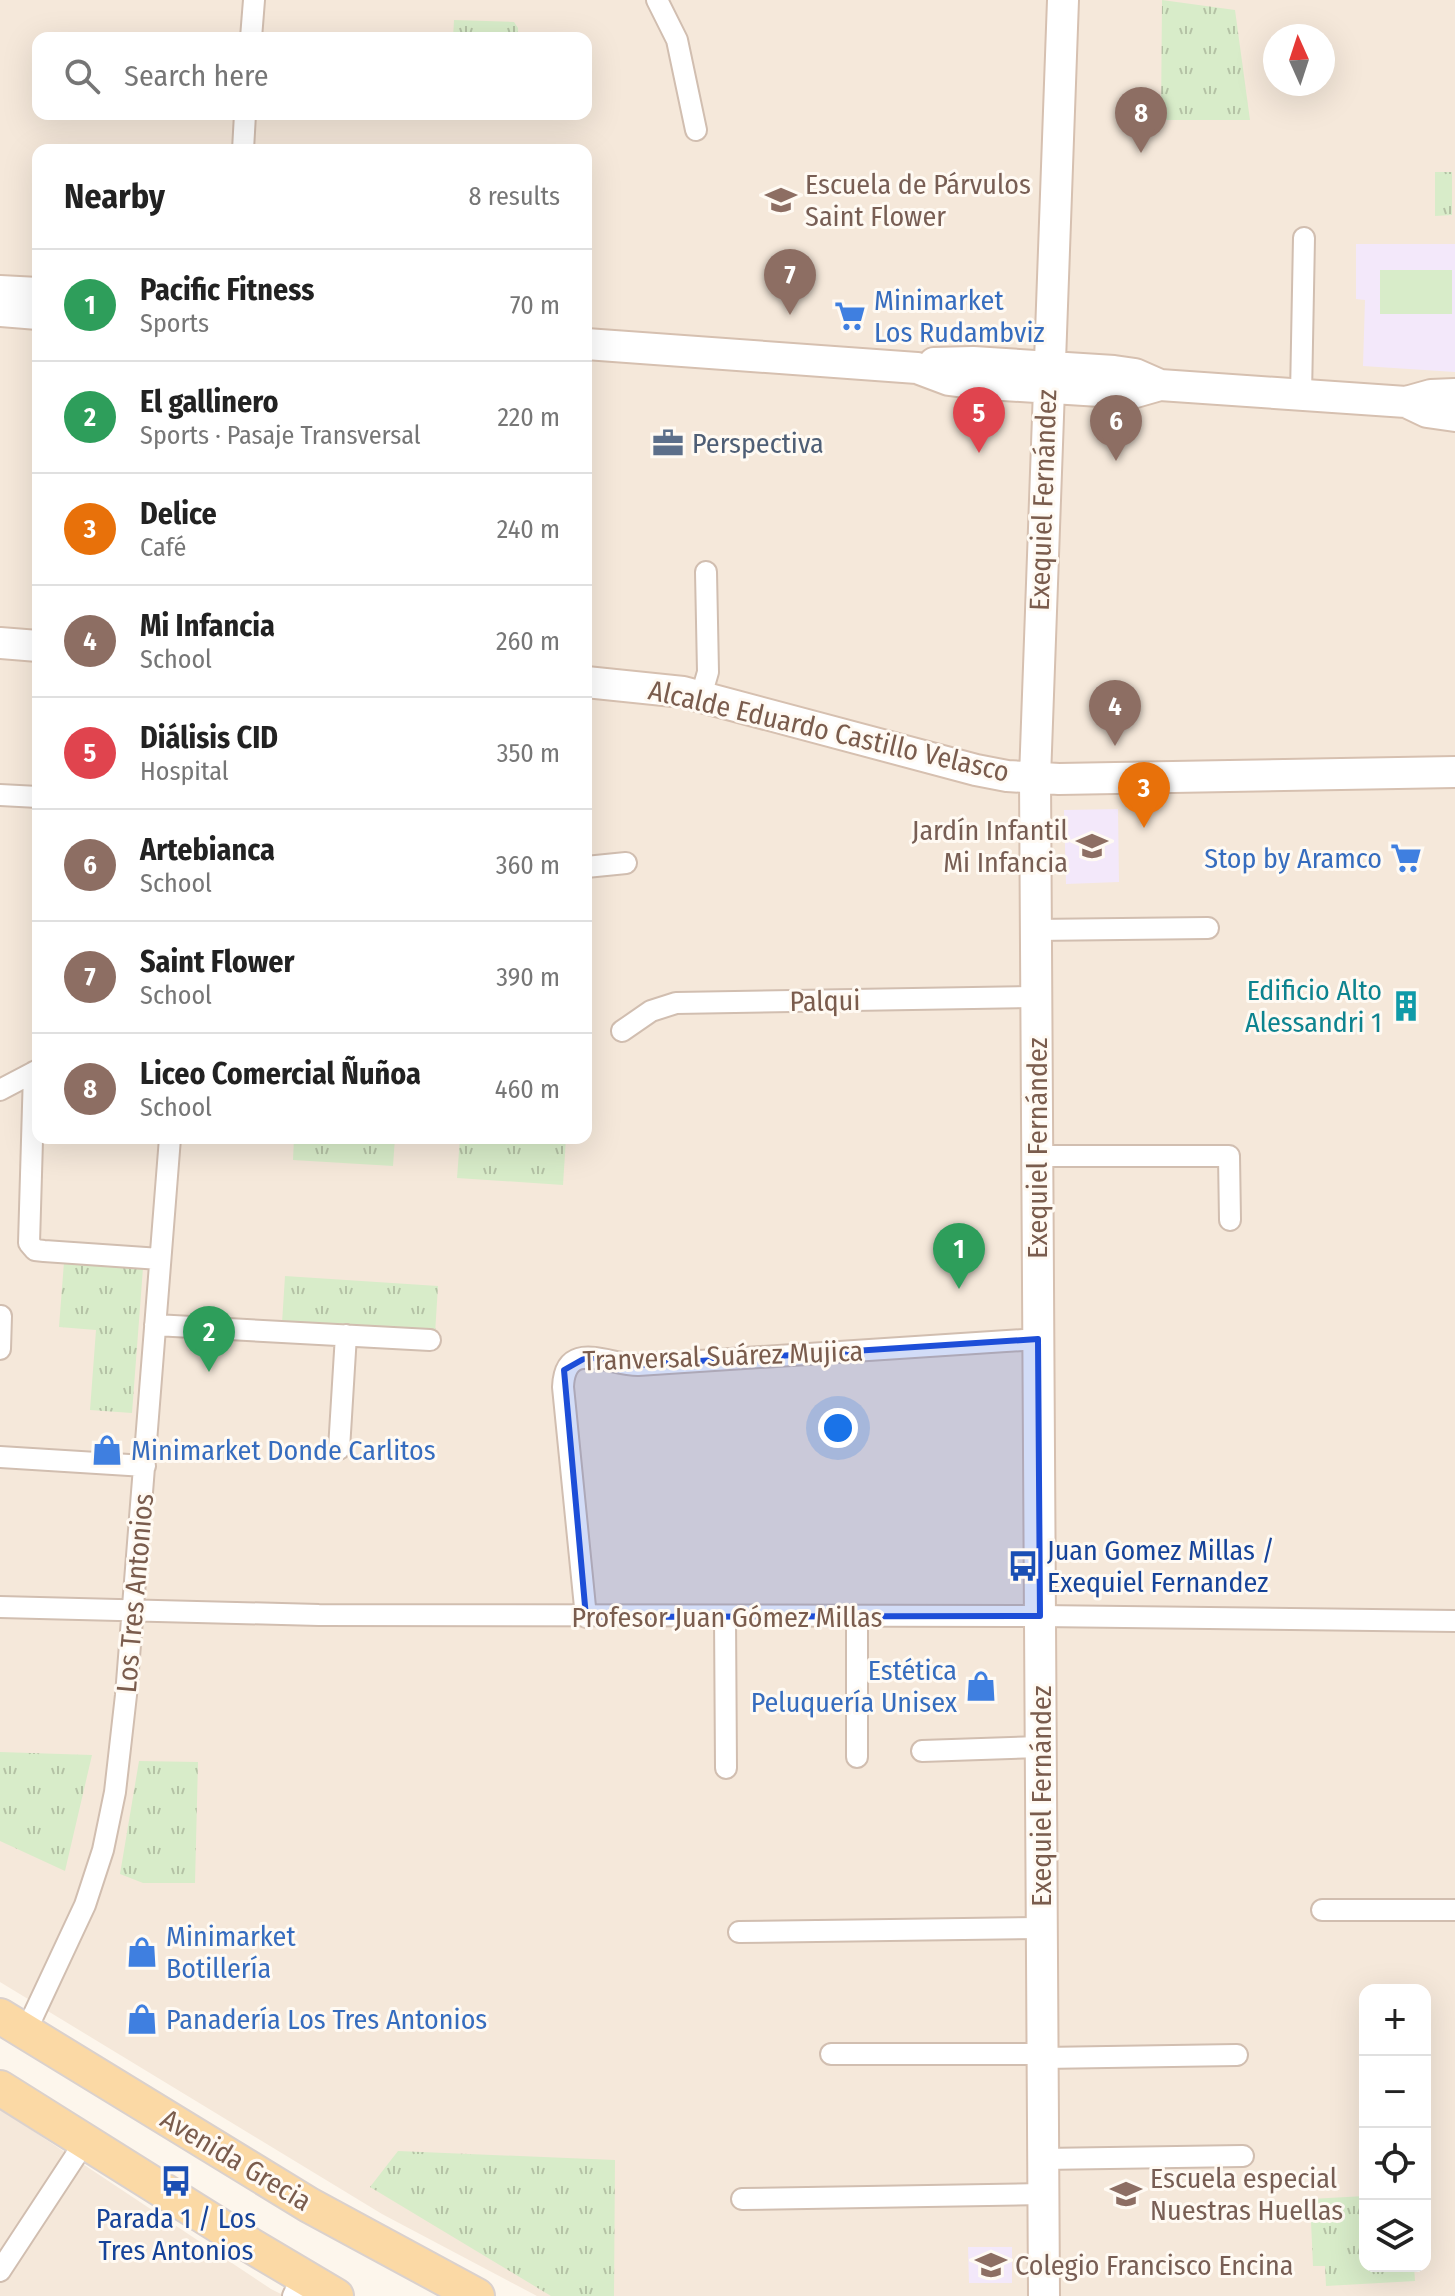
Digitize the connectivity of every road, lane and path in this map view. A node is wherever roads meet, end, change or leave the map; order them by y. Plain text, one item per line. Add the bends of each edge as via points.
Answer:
1 (254, 0) edge
2 (657, 0) edge
3 (1063, 0) edge
4 (251, 32) edge
5 (245, 120) edge
6 (696, 130) dead end
7 (243, 144) edge
8 (1304, 238) dead end
9 (0, 291) edge
10 (32, 293) edge
11 (0, 311) edge
12 (32, 314) edge
13 (592, 344) edge
14 (1047, 377) junction
15 (1455, 394) edge
16 (1301, 395) junction
17 (1406, 402) junction
18 (1455, 416) edge
19 (706, 572) dead end
20 (0, 643) edge
21 (32, 646) edge
22 (592, 682) edge
23 (701, 696) junction
24 (1455, 772) edge
25 (1035, 778) junction
26 (0, 795) edge
27 (32, 797) edge
28 (626, 863) dead end
29 (592, 866) edge
30 (1208, 928) dead end
31 (1035, 930) junction
32 (1036, 997) junction
33 (622, 1031) dead end
34 (32, 1073) edge
35 (0, 1090) edge
36 (33, 1144) edge
37 (170, 1144) edge
38 (1037, 1156) junction
39 (1230, 1220) dead end
40 (160, 1259) junction
41 (1, 1316) edge
42 (155, 1325) junction
43 (346, 1335) junction
44 (1038, 1339) junction
45 (430, 1340) dead end
46 (0, 1349) edge
47 (339, 1449) dead end
48 (0, 1457) edge
49 (145, 1466) junction
50 (0, 1607) edge
51 (133, 1611) junction
52 (1040, 1616) junction
53 (586, 1617) junction
54 (725, 1617) junction
55 (857, 1617) junction
56 (1455, 1621) edge
57 (1041, 1747) junction
58 (922, 1751) dead end
59 (857, 1757) dead end
60 (726, 1768) dead end
61 (1322, 1910) dead end
62 (1455, 1910) edge
63 (1042, 1928) junction
64 (739, 1932) dead end
65 (13, 2024) edge
66 (831, 2054) dead end
67 (1237, 2055) dead end
68 (1043, 2056) junction
69 (0, 2088) edge
70 (86, 2140) junction
71 (1243, 2156) dead end
72 (1043, 2159) junction
73 (1043, 2194) junction
74 (742, 2199) dead end
75 (0, 2271) edge
76 (298, 2287) edge
77 (336, 2296) edge
78 (477, 2296) edge
79 (1044, 2296) edge

1 - 4 street
2 - 6 street via 677,40
3 - 14 street, Exequiel Fernández
5 - 7 street
8 - 16 street
9 - 10 street
11 - 12 street
13 - 14 street via 917,368 949,361
14 - 16 street via 1114,371 1160,385
14 - 25 street, Exequiel Fernández
15 - 17 street
16 - 17 street
17 - 18 street
19 - 23 street via 708,672
20 - 21 street
22 - 23 street, Alcalde Eduardo Castillo Velasco
23 - 25 street, Alcalde Eduardo Castillo Velasco via 976,770
24 - 25 street, Alcalde Eduardo Castillo Velasco
25 - 31 street, Exequiel Fernández
26 - 27 street
28 - 29 street
30 - 31 street
31 - 32 street, Exequiel Fernández
32 - 33 street, Palqui via 676,1003 651,1011
32 - 38 street, Exequiel Fernández
34 - 35 street
36 - 40 street via 29,1243 35,1250
37 - 40 street, Los Tres Antonios
38 - 39 street via 1229,1156
38 - 44 street, Exequiel Fernández
40 - 42 street, Los Tres Antonios
41 - 46 street
42 - 43 street
42 - 49 street, Los Tres Antonios
43 - 45 street
43 - 47 street
44 - 52 street, Exequiel Fernández
44 - 53 street, Tranversal Suárez Mujica via 638,1365 587,1357 569,1363 563,1387
48 - 49 street
49 - 51 street, Los Tres Antonios
50 - 51 street, Profesor Juan Gómez Millas
51 - 53 street, Profesor Juan Gómez Millas
51 - 65 street, Los Tres Antonios via 120,1762 103,1850 85,1905
52 - 55 street, Profesor Juan Gómez Millas
52 - 56 street, Profesor Juan Gómez Millas
52 - 57 street, Exequiel Fernández
53 - 54 street, Profesor Juan Gómez Millas
54 - 55 street, Profesor Juan Gómez Millas
54 - 60 street
55 - 59 street
57 - 58 street
57 - 63 street, Exequiel Fernández
61 - 62 street
63 - 64 street
63 - 68 street, Exequiel Fernández
65 - 78 main road, Avenida Grecia via 309,2205
66 - 68 street
67 - 68 street
68 - 72 street, Exequiel Fernández
69 - 70 main road
70 - 75 street
70 - 76 main road
71 - 72 street
72 - 73 street, Exequiel Fernández
73 - 74 street
73 - 79 street, Exequiel Fernández
76 - 77 main road

